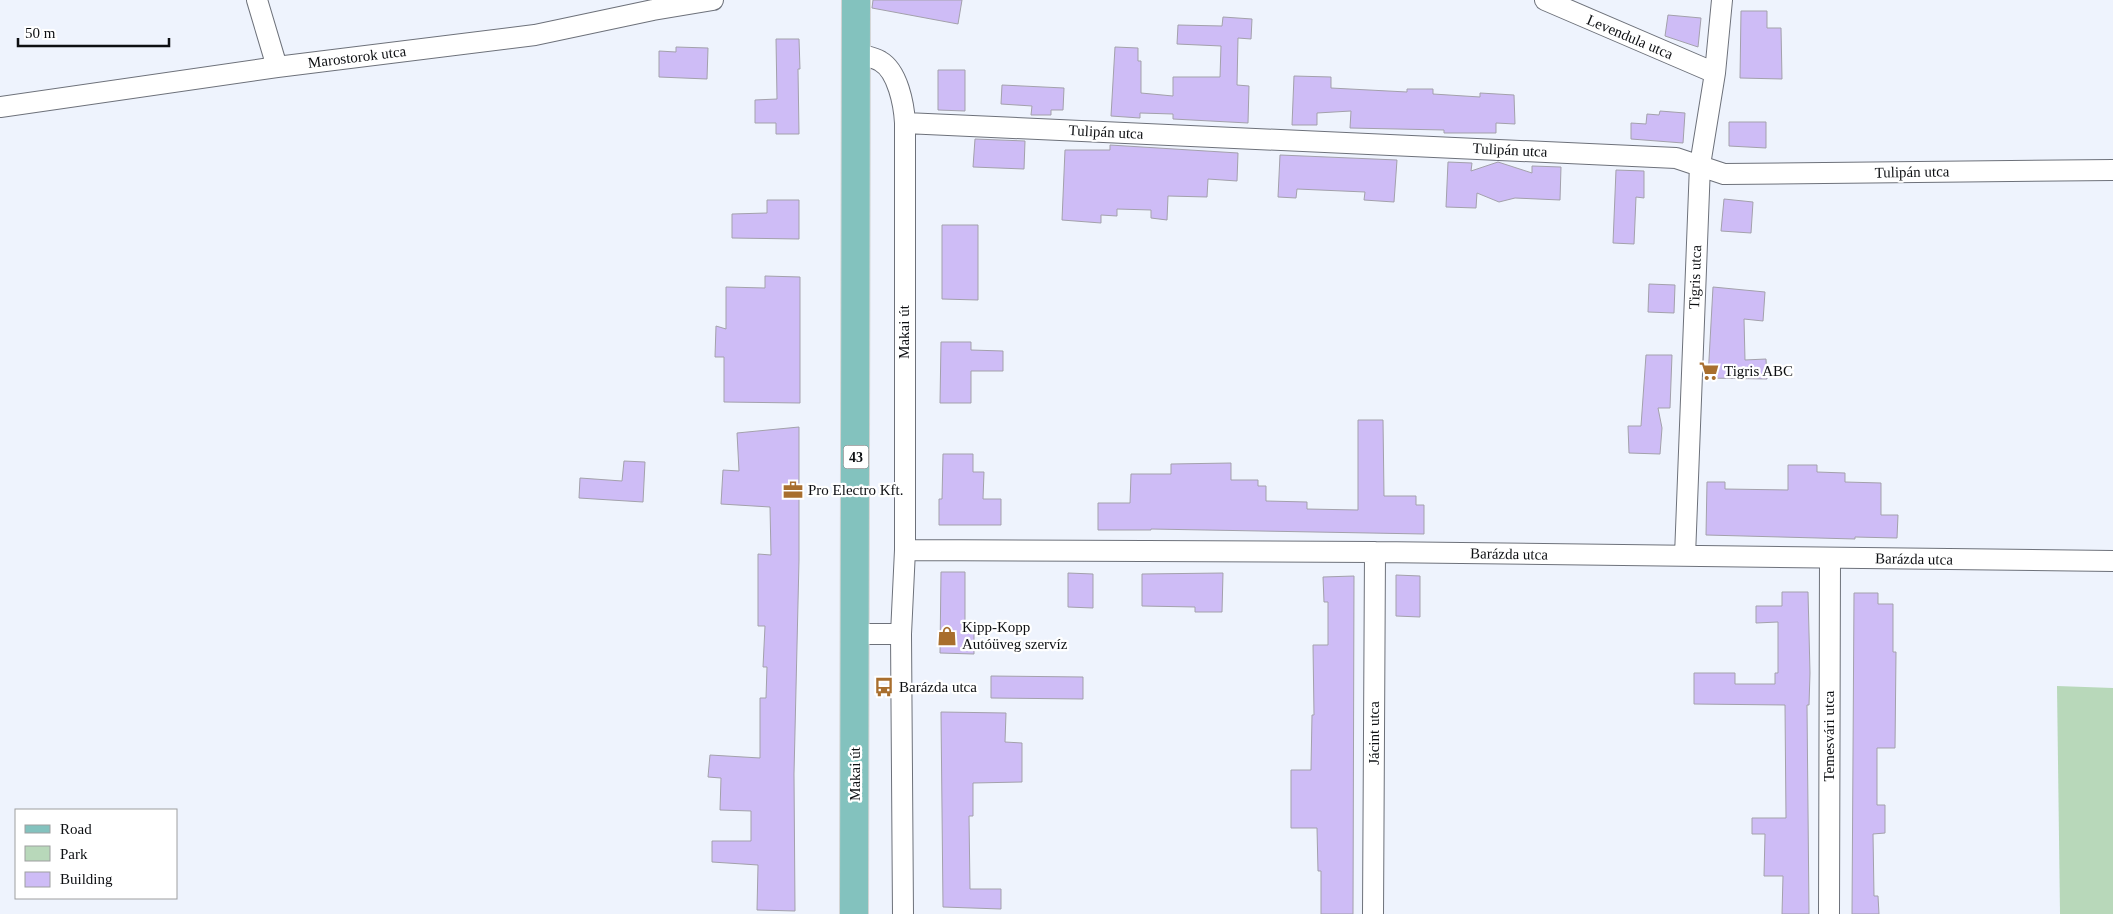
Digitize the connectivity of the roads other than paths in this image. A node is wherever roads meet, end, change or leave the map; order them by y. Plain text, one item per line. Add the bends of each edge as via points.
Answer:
1 (256, 0) edge
2 (713, 0) edge
3 (856, 0) edge
4 (1545, 0) edge
5 (1722, 0) edge
6 (857, 54) junction
7 (278, 67) junction
8 (1715, 73) junction
9 (0, 107) edge
10 (905, 123) junction
11 (1700, 165) junction
12 (2113, 170) edge
13 (905, 550) junction
14 (1375, 552) junction
15 (1685, 556) junction
16 (1830, 558) junction
17 (2113, 562) edge
18 (856, 634) junction
19 (901, 634) junction
20 (854, 914) edge
21 (903, 914) edge
22 (1373, 914) edge
23 (1829, 914) edge

1 - 7 street
2 - 7 street, Marostorok utca via 535,35
3 - 6 main road, Makai út / 43
4 - 8 street, Levendula utca
5 - 8 street, Tigris utca
6 - 10 street, Makai út via 881,61 890,71 904,105
6 - 18 main road, Makai út / 43
7 - 9 street, Marostorok utca
8 - 11 street, Tigris utca
10 - 11 street, Tulipán utca via 1676,158
10 - 13 street, Makai út
11 - 12 street, Tulipán utca via 1724,174
11 - 15 street, Tigris utca
13 - 14 street, Barázda utca
13 - 19 street, Makai út
14 - 15 street, Barázda utca
14 - 22 street, Jácint utca
15 - 16 street, Barázda utca
16 - 17 street, Barázda utca
16 - 23 street, Temesvári utca
18 - 19 street
18 - 20 main road, Makai út / 43
19 - 21 street, Makai út

